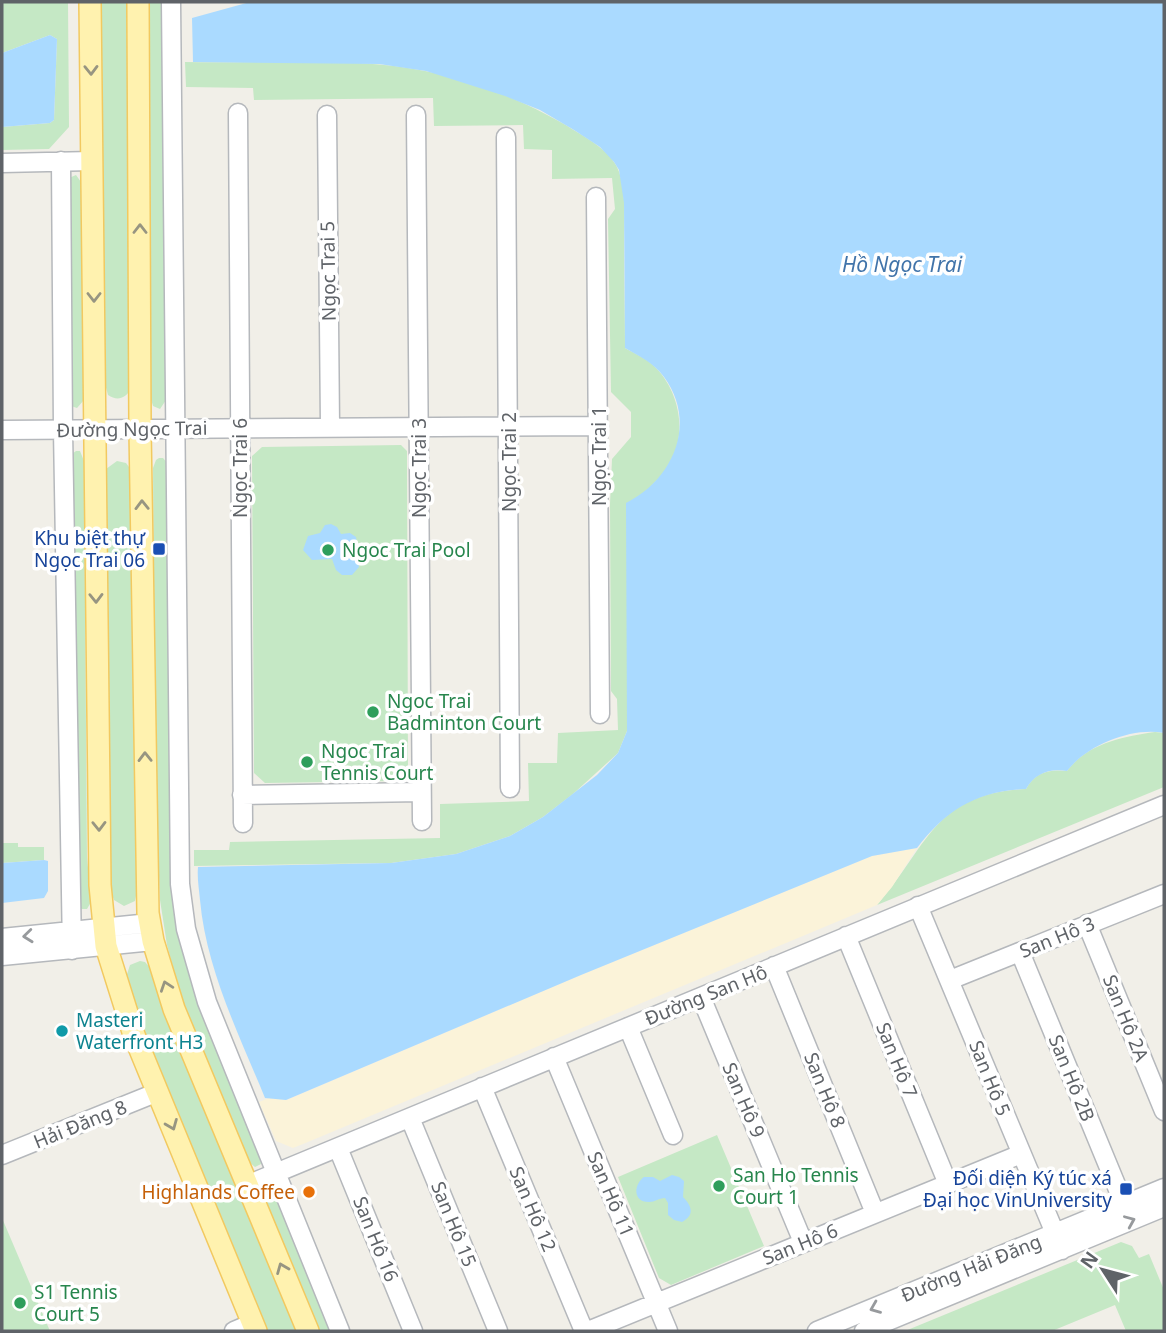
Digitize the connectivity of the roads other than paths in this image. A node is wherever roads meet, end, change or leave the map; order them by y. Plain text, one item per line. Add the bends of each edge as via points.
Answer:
1 (90, 2) edge
2 (138, 2) edge
3 (171, 2) edge
4 (238, 113) dead end
5 (327, 115) dead end
6 (416, 115) dead end
7 (506, 137) dead end
8 (92, 160) junction
9 (61, 161) junction
10 (2, 163) edge
11 (596, 197) dead end
12 (419, 425) junction
13 (330, 426) junction
14 (509, 426) junction
15 (599, 426) junction
16 (240, 428) junction
17 (93, 429) junction
18 (140, 429) junction
19 (175, 429) junction
20 (2, 430) edge
21 (63, 430) junction
22 (600, 714) dead end
23 (510, 788) dead end
24 (421, 793) junction
25 (242, 795) junction
26 (1164, 805) edge
27 (422, 821) dead end
28 (243, 823) dead end
29 (1162, 900) edge
30 (918, 906) junction
31 (1087, 924) junction
32 (151, 932) junction
33 (846, 936) junction
34 (104, 937) junction
35 (2, 938) edge
36 (71, 941) junction
37 (1020, 952) junction
38 (2, 956) edge
39 (775, 966) junction
40 (950, 980) junction
41 (701, 997) junction
42 (628, 1027) junction
43 (554, 1057) junction
44 (482, 1087) junction
45 (158, 1092) junction
46 (1164, 1111) edge
47 (410, 1118) junction
48 (673, 1135) dead end
49 (338, 1147) junction
50 (1021, 1154) junction
51 (2, 1155) edge
52 (276, 1173) junction
53 (948, 1184) junction
54 (247, 1185) junction
55 (1164, 1188) edge
56 (1124, 1204) junction
57 (1164, 1207) edge
58 (875, 1213) junction
59 (803, 1242) junction
60 (1058, 1242) junction
61 (657, 1304) junction
62 (248, 1329) edge
63 (308, 1331) edge
64 (340, 1331) edge
65 (413, 1331) edge
66 (498, 1331) edge
67 (586, 1331) edge
68 (668, 1331) edge
69 (817, 1331) edge
70 (864, 1331) edge

1 -> 8 main road
18 -> 2 main road
3 - 19 street
4 - 16 street, Ngọc Trai 6
5 - 13 street, Ngọc Trai 5
6 - 12 street, Ngọc Trai 3
7 - 14 street, Ngọc Trai 2
8 - 9 street
8 -> 17 main road
9 - 10 street
9 - 21 street
11 - 15 street, Ngọc Trai 1
12 - 13 street, Đường Ngọc Trai
12 - 14 street, Đường Ngọc Trai
12 - 24 street, Ngọc Trai 3
13 - 16 street, Đường Ngọc Trai
14 - 15 street, Đường Ngọc Trai
14 - 23 street, Ngọc Trai 2
15 - 22 street, Ngọc Trai 1
16 - 19 street, Đường Ngọc Trai
16 - 25 street, Ngọc Trai 6
17 - 18 street, Đường Ngọc Trai
17 - 21 street, Đường Ngọc Trai
17 -> 34 main road
18 - 19 street, Đường Ngọc Trai
32 -> 18 main road via 146,881
19 - 52 street via 180,884 186,929 207,1002
20 - 21 street, Đường Ngọc Trai
21 - 36 street
24 - 25 street
24 - 27 street, Ngọc Trai 3
25 - 28 street, Ngọc Trai 6
26 - 30 street, Đường San Hô
29 - 31 street, San Hô 3
30 - 33 street, Đường San Hô
30 - 40 street, San Hô 5
31 - 37 street, San Hô 3
31 - 46 street, San Hô 2A
32 - 34 street
54 -> 32 main road via 174,1009
33 - 39 street, Đường San Hô
33 - 53 street, San Hô 7
34 - 36 street
34 - 45 main road via 134,1035
36 -> 35 street
36 - 38 street
37 - 40 street, San Hô 3
37 - 56 street, San Hô 2B
39 - 41 street, Đường San Hô
39 - 58 street, San Hô 8
40 - 50 street, San Hô 5
41 - 42 street, Đường San Hô
41 - 59 street, San Hô 9
42 - 43 street, Đường San Hô
42 - 48 street
43 - 44 street, Đường San Hô
43 - 61 street, San Hô 11
44 - 47 street, Đường San Hô
44 - 67 street, San Hô 12
45 - 51 street, Hải Đăng 8
45 -> 62 main road
47 - 49 street, Đường San Hô
47 - 66 street, San Hô 15
49 - 52 street, Đường San Hô
49 - 65 street, San Hô 16
50 - 53 street, San Hô 6
50 - 60 street, San Hô 5
52 - 54 street, Đường San Hô
52 - 64 street
53 - 58 street, San Hô 6
63 -> 54 main road
55 - 56 street, Đường Hải Đăng
56 - 60 street, Đường Hải Đăng
60 -> 57 street, Đường Hải Đăng
58 - 59 street, San Hô 6
59 - 61 street, San Hô 6
60 -> 69 street, Đường Hải Đăng
60 - 70 street, Đường Hải Đăng
61 - 67 street, San Hô 6
61 - 68 street, San Hô 11

